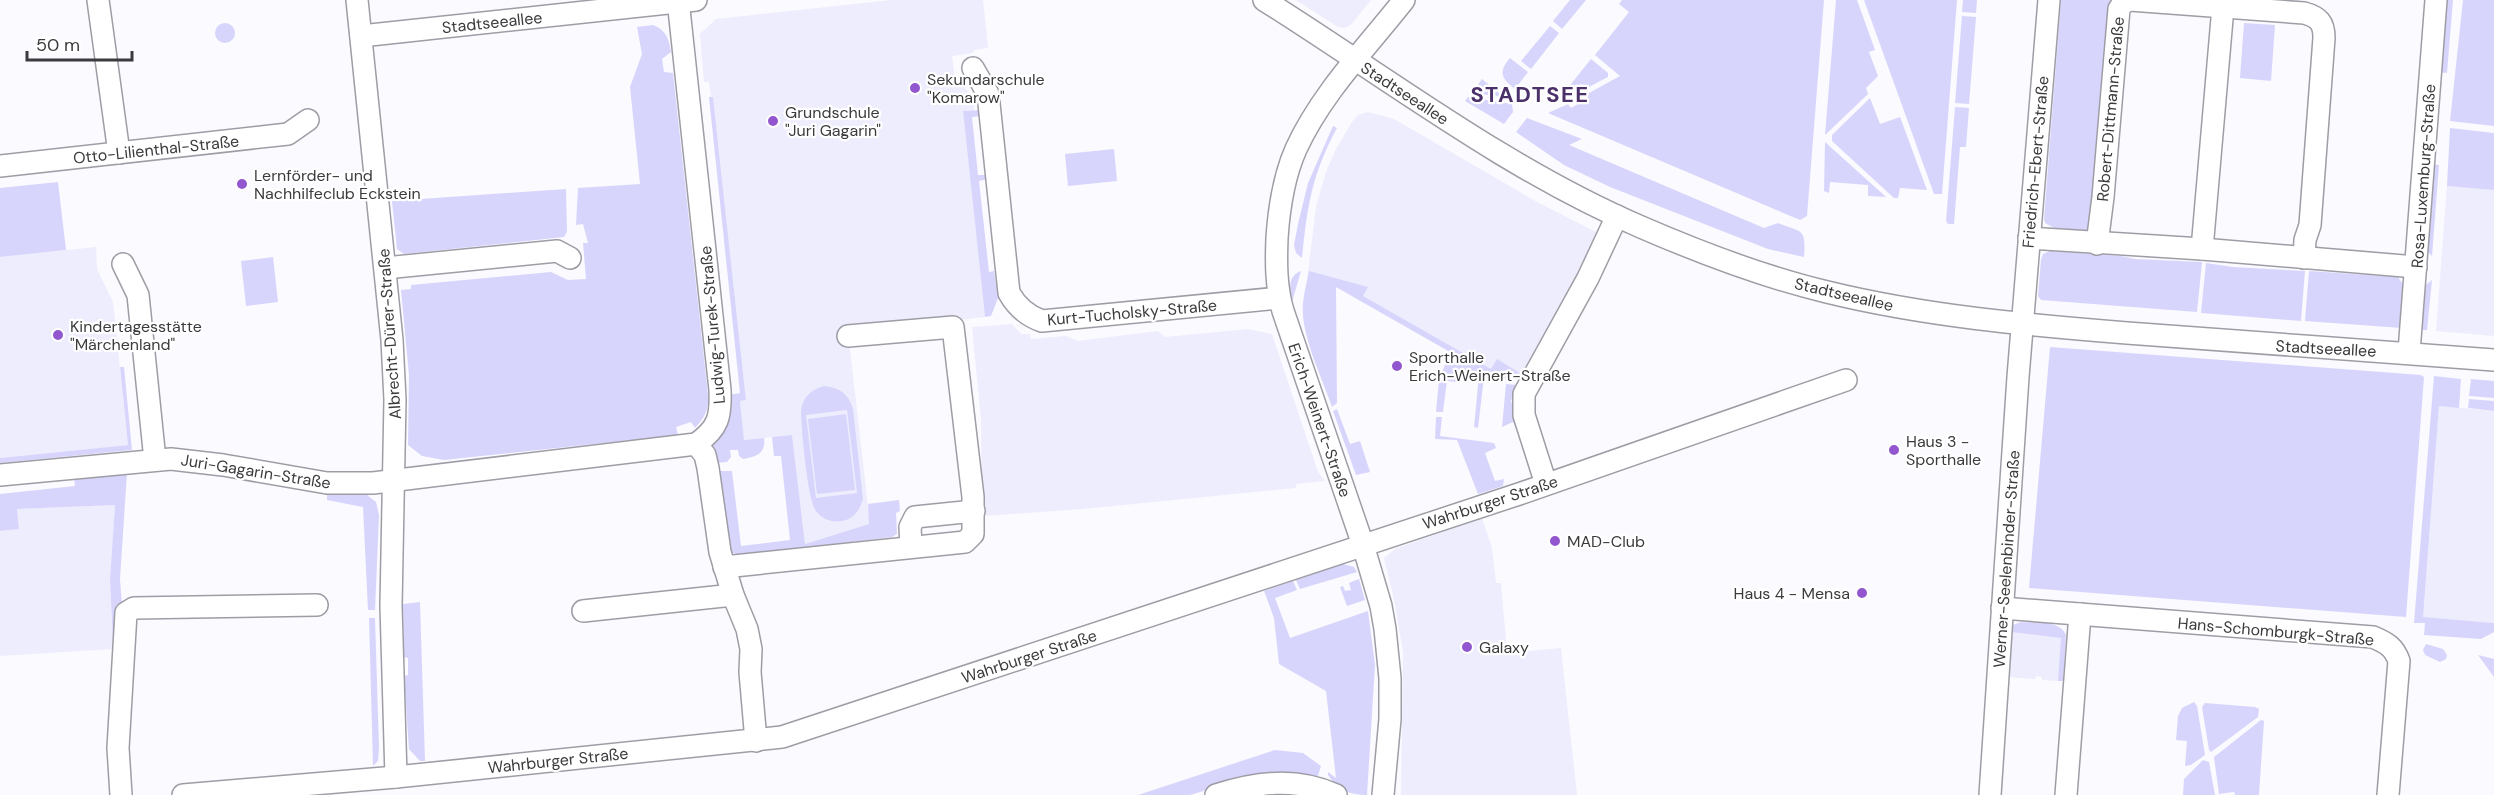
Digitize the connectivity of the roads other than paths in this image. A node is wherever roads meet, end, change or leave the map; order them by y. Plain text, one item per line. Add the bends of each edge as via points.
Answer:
1 (98, 0) edge
2 (357, 0) edge
3 (1264, 0) edge
4 (1404, 0) edge
5 (2049, 0) edge
6 (2436, 0) edge
7 (684, 1) edge
8 (2223, 7) junction
9 (361, 36) junction
10 (1355, 61) junction
11 (973, 68) dead end
12 (308, 120) dead end
13 (119, 153) junction
14 (0, 166) edge
15 (1617, 216) junction
16 (2029, 238) junction
17 (2097, 244) junction
18 (2202, 249) junction
19 (570, 258) dead end
20 (2304, 258) junction
21 (123, 264) dead end
22 (2416, 267) junction
23 (385, 268) junction
24 (1279, 298) junction
25 (2022, 324) junction
26 (848, 336) dead end
27 (2409, 352) junction
28 (2494, 360) edge
29 (1846, 380) dead end
30 (696, 444) junction
31 (155, 460) junction
32 (0, 476) edge
33 (393, 480) junction
34 (1546, 484) junction
35 (974, 511) junction
36 (1363, 545) junction
37 (912, 547) junction
38 (724, 567) junction
39 (733, 595) junction
40 (317, 605) dead end
41 (2002, 608) junction
42 (583, 612) dead end
43 (2080, 614) junction
44 (756, 741) junction
45 (396, 777) junction
46 (121, 795) edge
47 (183, 795) edge
48 (1216, 795) edge
49 (1336, 795) edge
50 (1383, 795) edge
51 (1990, 795) edge
52 (2066, 795) edge
53 (2388, 795) edge

1 - 13 street
2 - 9 street, Albrecht-Dürer-Straße
3 - 10 street, Stadtseeallee
4 - 10 street, Erich-Weinert-Straße
5 - 16 street, Friedrich-Ebert-Straße
6 - 22 street, Rosa-Luxemburg-Straße
7 - 9 street, Stadtseeallee
7 - 30 street, Ludwig-Turek-Straße via 720,390 716,426
8 - 17 street, Robert-Dittmann-Straße via 2130,0 2122,3
8 - 18 street
8 - 20 street, Robert-Dittmann-Straße via 2304,13 2316,17 2324,29 2310,225
9 - 23 street, Albrecht-Dürer-Straße
10 - 15 street, Stadtseeallee via 1531,171
10 - 24 street, Erich-Weinert-Straße via 1305,132 1288,171 1278,223
11 - 24 street, Kurt-Tucholsky-Straße via 988,94 1009,293 1025,312 1042,321
12 - 13 street, Otto-Lilienthal-Straße via 288,134
13 - 14 street, Otto-Lilienthal-Straße
15 - 25 street, Stadtseeallee via 1720,258 1825,292
15 - 34 street via 1588,278 1524,394 1524,415
16 - 17 street
16 - 25 street, Friedrich-Ebert-Straße
17 - 18 street
18 - 20 street
19 - 23 street via 557,251
20 - 22 street
21 - 31 street via 138,295
22 - 27 street, Rosa-Luxemburg-Straße
23 - 33 street, Albrecht-Dürer-Straße via 396,400
24 - 36 street, Erich-Weinert-Straße
25 - 27 street, Stadtseeallee
25 - 41 street, Werner-Seelenbinder-Straße
26 - 35 street via 953,327
27 - 28 street, Stadtseeallee
29 - 34 street, Wahrburger Straße
30 - 33 street
30 - 38 street via 705,455 708,468
31 - 32 street, Juri-Gagarin-Straße
31 - 33 street, Juri-Gagarin-Straße via 223,465 327,483
33 - 45 street, Albrecht-Dürer-Straße via 391,606
34 - 36 street, Wahrburger Straße
35 - 37 street via 974,530 965,542
35 - 37 street via 915,517 910,527
36 - 44 street, Wahrburger Straße via 803,731
36 - 50 street, Erich-Weinert-Straße via 1381,606 1388,655 1390,719
37 - 38 street
38 - 39 street
39 - 42 street
39 - 44 street via 751,650
40 - 46 street via 134,608 126,612 118,748
41 - 43 street, Hans-Schomburgk-Straße
41 - 51 street, Werner-Seelenbinder-Straße
43 - 52 street
43 - 53 street, Hans-Schomburgk-Straße via 2373,637 2388,643 2399,661
44 - 45 street, Wahrburger Straße
45 - 47 street, Wahrburger Straße
48 - 49 street via 1282,782 1312,785

